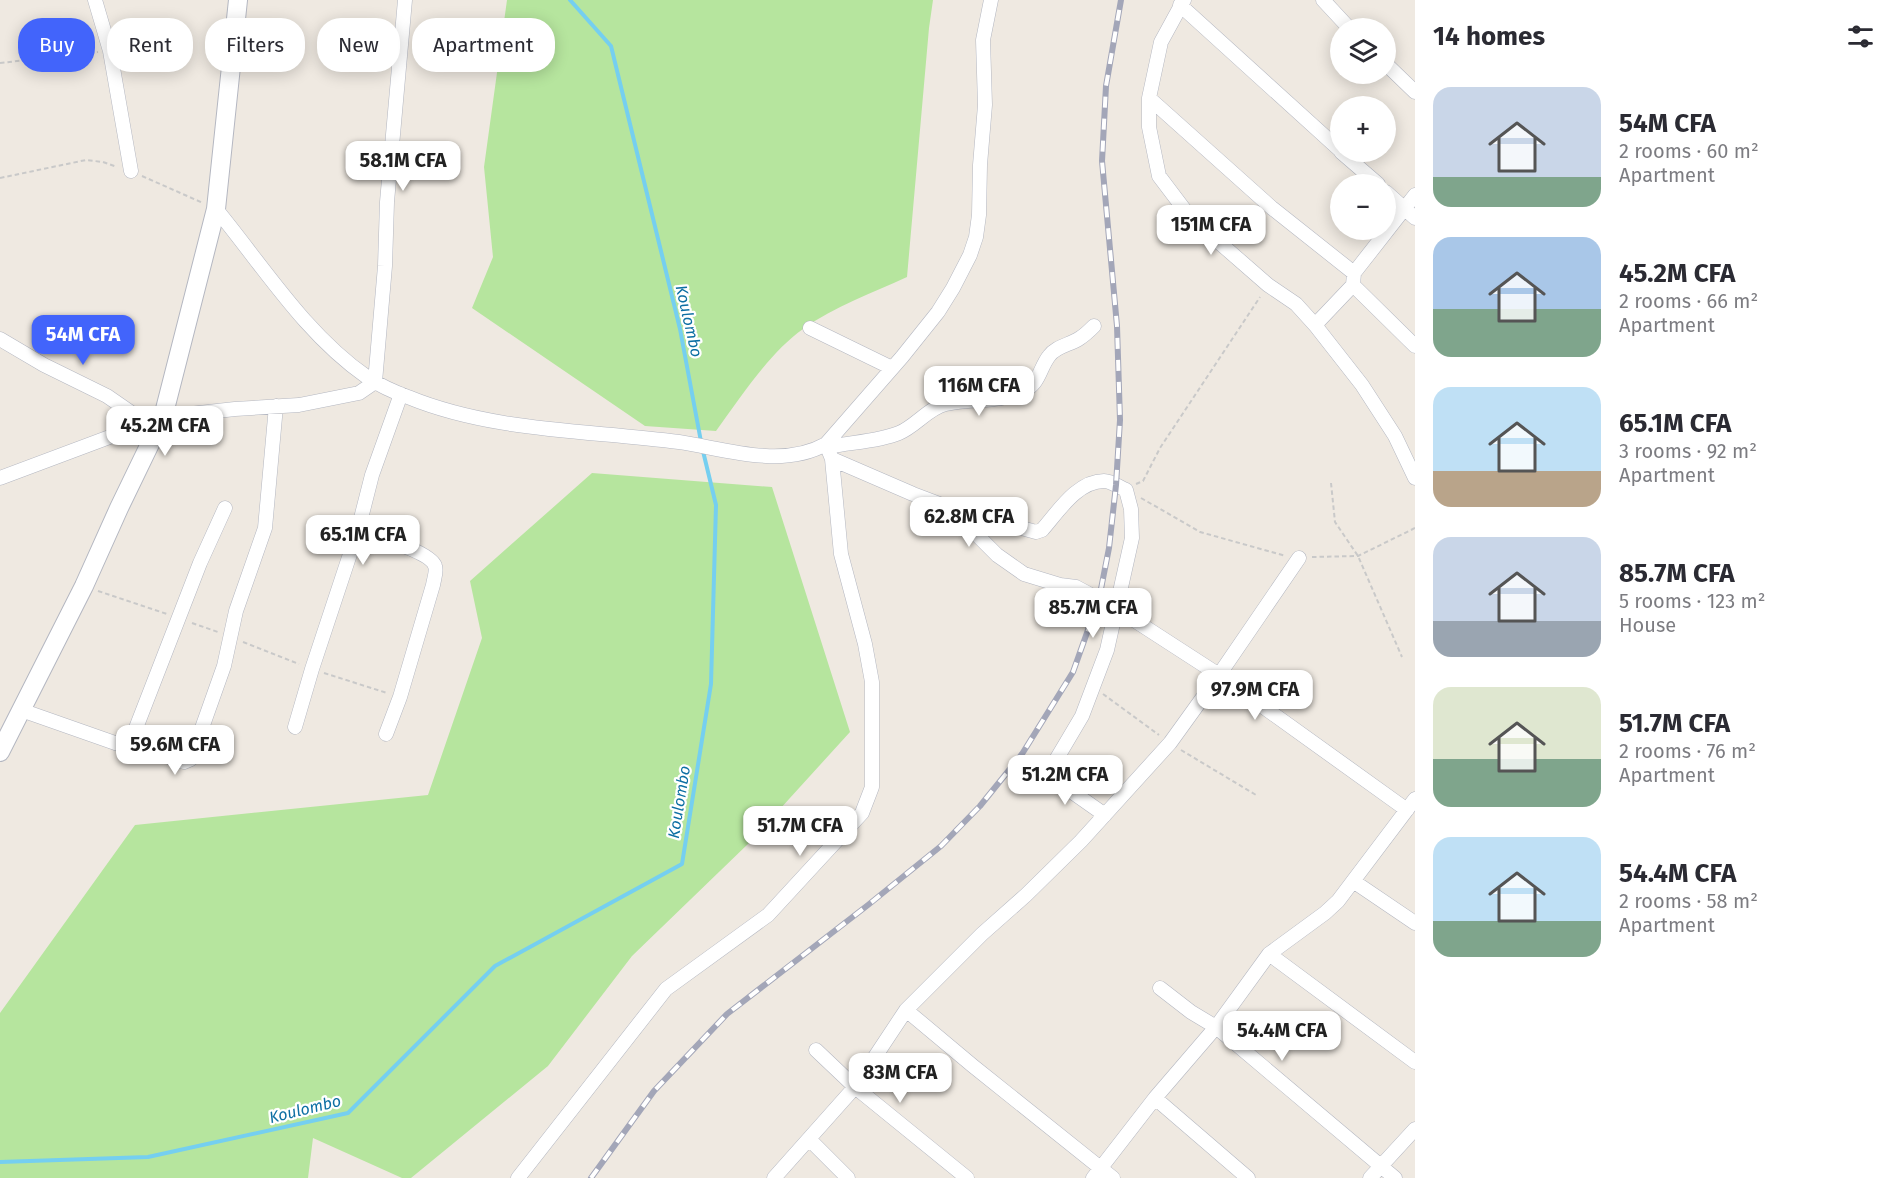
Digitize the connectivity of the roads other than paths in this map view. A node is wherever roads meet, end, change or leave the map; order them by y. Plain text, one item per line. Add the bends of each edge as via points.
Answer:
1 (95, 0) edge
2 (238, 0) edge
3 (405, 0) edge
4 (991, 0) edge
5 (1323, 0) edge
6 (1182, 3) edge
7 (1340, 18) edge
8 (1396, 74) edge
9 (1415, 92) edge
10 (1149, 98) junction
11 (1330, 141) edge
12 (1353, 162) edge
13 (131, 171) road end
14 (1367, 174) edge
15 (1415, 195) edge
16 (1396, 201) edge
17 (1404, 208) junction
18 (216, 209) junction
19 (1415, 218) edge
20 (1354, 279) junction
21 (1315, 325) junction
22 (1094, 326) dead end
23 (810, 328) dead end
24 (0, 339) edge
25 (1415, 346) edge
26 (892, 368) junction
27 (375, 382) junction
28 (401, 394) junction
29 (276, 406) junction
30 (155, 420) junction
31 (829, 450) junction
32 (0, 478) edge
33 (1415, 478) edge
34 (225, 507) dead end
35 (951, 508) junction
36 (358, 530) junction
37 (1299, 558) road end
38 (1118, 609) junction
39 (1219, 675) junction
40 (21, 710) junction
41 (295, 728) dead end
42 (386, 734) dead end
43 (129, 746) junction
44 (0, 752) edge
45 (1411, 805) edge
46 (1105, 815) junction
47 (1353, 881) junction
48 (1415, 923) edge
49 (1269, 954) junction
50 (1160, 988) dead end
51 (906, 1011) junction
52 (1216, 1027) junction
53 (816, 1050) dead end
54 (1415, 1062) edge
55 (855, 1087) junction
56 (1155, 1098) junction
57 (1415, 1129) edge
58 (809, 1139) junction
59 (1381, 1167) junction
60 (1097, 1173) edge
61 (518, 1178) edge
62 (774, 1178) edge
63 (848, 1178) edge
64 (967, 1178) edge
65 (1113, 1178) edge
66 (1248, 1178) edge
67 (1370, 1178) edge
68 (1395, 1178) edge

1 - 13 street via 110,51
2 - 18 street
3 - 27 street
4 - 26 street via 983,40 986,105 976,237 938,312
5 - 7 street
6 - 10 street via 1161,42
6 - 11 street
8 - 9 street
10 - 20 street
10 - 21 street via 1149,127 1159,176 1190,218 1296,304
12 - 14 street
15 - 17 street
16 - 17 street
17 - 19 street
17 - 20 street
18 - 27 street via 321,338
18 - 30 street
20 - 21 street
20 - 25 street
21 - 33 street via 1362,385 1395,436
22 - 31 street via 1081,338 1054,351 1041,374 1024,391 998,400 945,404 899,433
23 - 26 street
24 - 30 street
26 - 31 street
27 - 28 street
27 - 29 street via 359,393 339,398
28 - 31 street via 427,405 484,419 572,432 680,442 740,453 794,455
28 - 36 street
29 - 30 street
29 - 43 street via 265,528 224,666 190,761
30 - 32 street
30 - 40 street via 84,586
31 - 35 street via 913,494
31 - 61 street via 841,554 872,682 872,787 862,813 768,915 666,989
34 - 43 street
35 - 38 street via 998,555 1024,574 1076,587
35 - 38 street via 1036,532 1081,488 1106,481 1126,490 1132,538
36 - 41 street
36 - 42 street via 418,552 436,567
37 - 39 street
38 - 39 street
38 - 46 street via 1082,716 1050,770 1051,777
39 - 45 street
39 - 46 street via 1170,743
40 - 43 street
40 - 44 street
45 - 47 street
46 - 51 street
47 - 48 street
47 - 49 street via 1325,913
49 - 52 street
49 - 54 street
50 - 52 street
51 - 55 street
51 - 60 street
52 - 56 street
52 - 59 street
53 - 55 street
55 - 58 street
55 - 64 street
56 - 60 street
56 - 66 street
57 - 59 street
58 - 62 street
58 - 63 street
59 - 67 street
59 - 68 street
60 - 65 street

